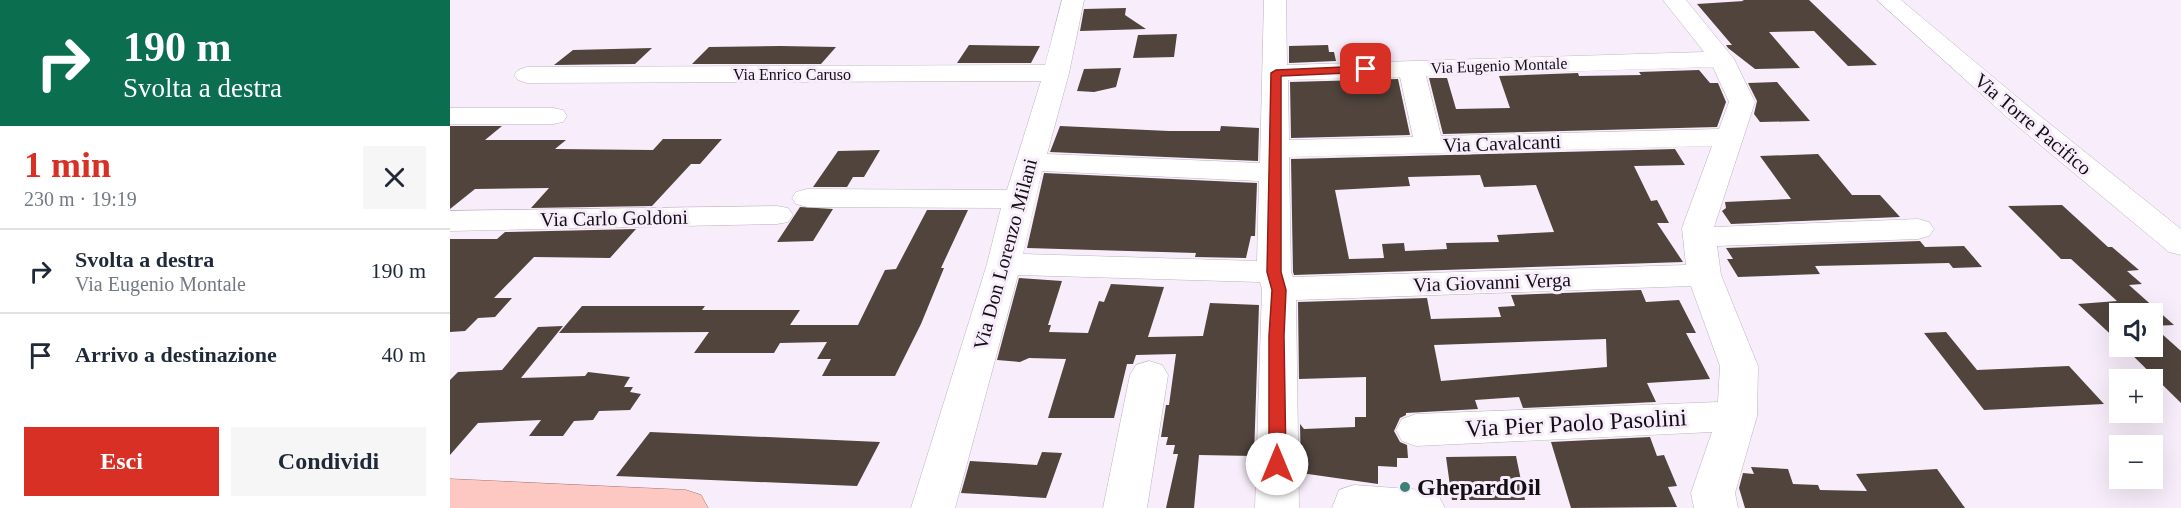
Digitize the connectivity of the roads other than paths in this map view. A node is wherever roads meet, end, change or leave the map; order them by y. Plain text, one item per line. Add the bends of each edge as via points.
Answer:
1 (1072, 0) edge
2 (1275, 0) edge
3 (1674, 0) edge
4 (1888, 0) edge
5 (1722, 59) junction
6 (1410, 68) junction
7 (1056, 73) junction
8 (1276, 73) junction
9 (527, 75) dead end
10 (450, 116) edge
11 (553, 116) dead end
12 (1729, 137) junction
13 (1429, 145) junction
14 (1275, 161) junction
15 (1030, 162) junction
16 (807, 198) dead end
17 (1019, 199) junction
18 (777, 215) dead end
19 (450, 221) edge
20 (1918, 229) dead end
21 (1699, 237) junction
22 (2181, 244) edge
23 (1004, 264) junction
24 (1704, 274) junction
25 (1277, 281) junction
26 (1149, 375) dead end
27 (1737, 416) junction
28 (1416, 430) dead end
29 (450, 497) edge
30 (581, 505) edge
31 (686, 508) edge
32 (933, 508) edge
33 (1125, 508) edge
34 (1277, 508) edge
35 (1354, 508) edge
36 (1423, 508) edge
37 (1716, 508) edge

1 - 7 street, Via Don Lorenzo Milani
2 - 8 street
3 - 5 street
4 - 22 street, Via Torre Pacifico via 2019,113
5 - 6 street, Via Eugenio Montale
5 - 12 street via 1742,102
6 - 8 street, Via Eugenio Montale
6 - 13 street
7 - 9 street, Via Enrico Caruso
7 - 15 street, Via Don Lorenzo Milani
8 - 14 street
10 - 11 street
12 - 13 street, Via Cavalcanti
12 - 21 street via 1698,228
13 - 14 street, Via Cavalcanti
14 - 15 street, Via Cavalcanti
14 - 25 street
15 - 17 street, Via Don Lorenzo Milani
16 - 17 street
17 - 23 street, Via Don Lorenzo Milani
18 - 19 street, Via Carlo Goldoni
20 - 21 street
21 - 24 street
23 - 25 street, Via Giovanni Verga
23 - 32 street, Via Don Lorenzo Milani
24 - 25 street, Via Giovanni Verga
24 - 27 street via 1739,366
25 - 34 street
26 - 33 street
27 - 28 street, Via Pier Paolo Pasolini
27 - 37 street via 1713,493
29 - 30 main road
30 - 31 main road
35 - 36 street via 1354,503

